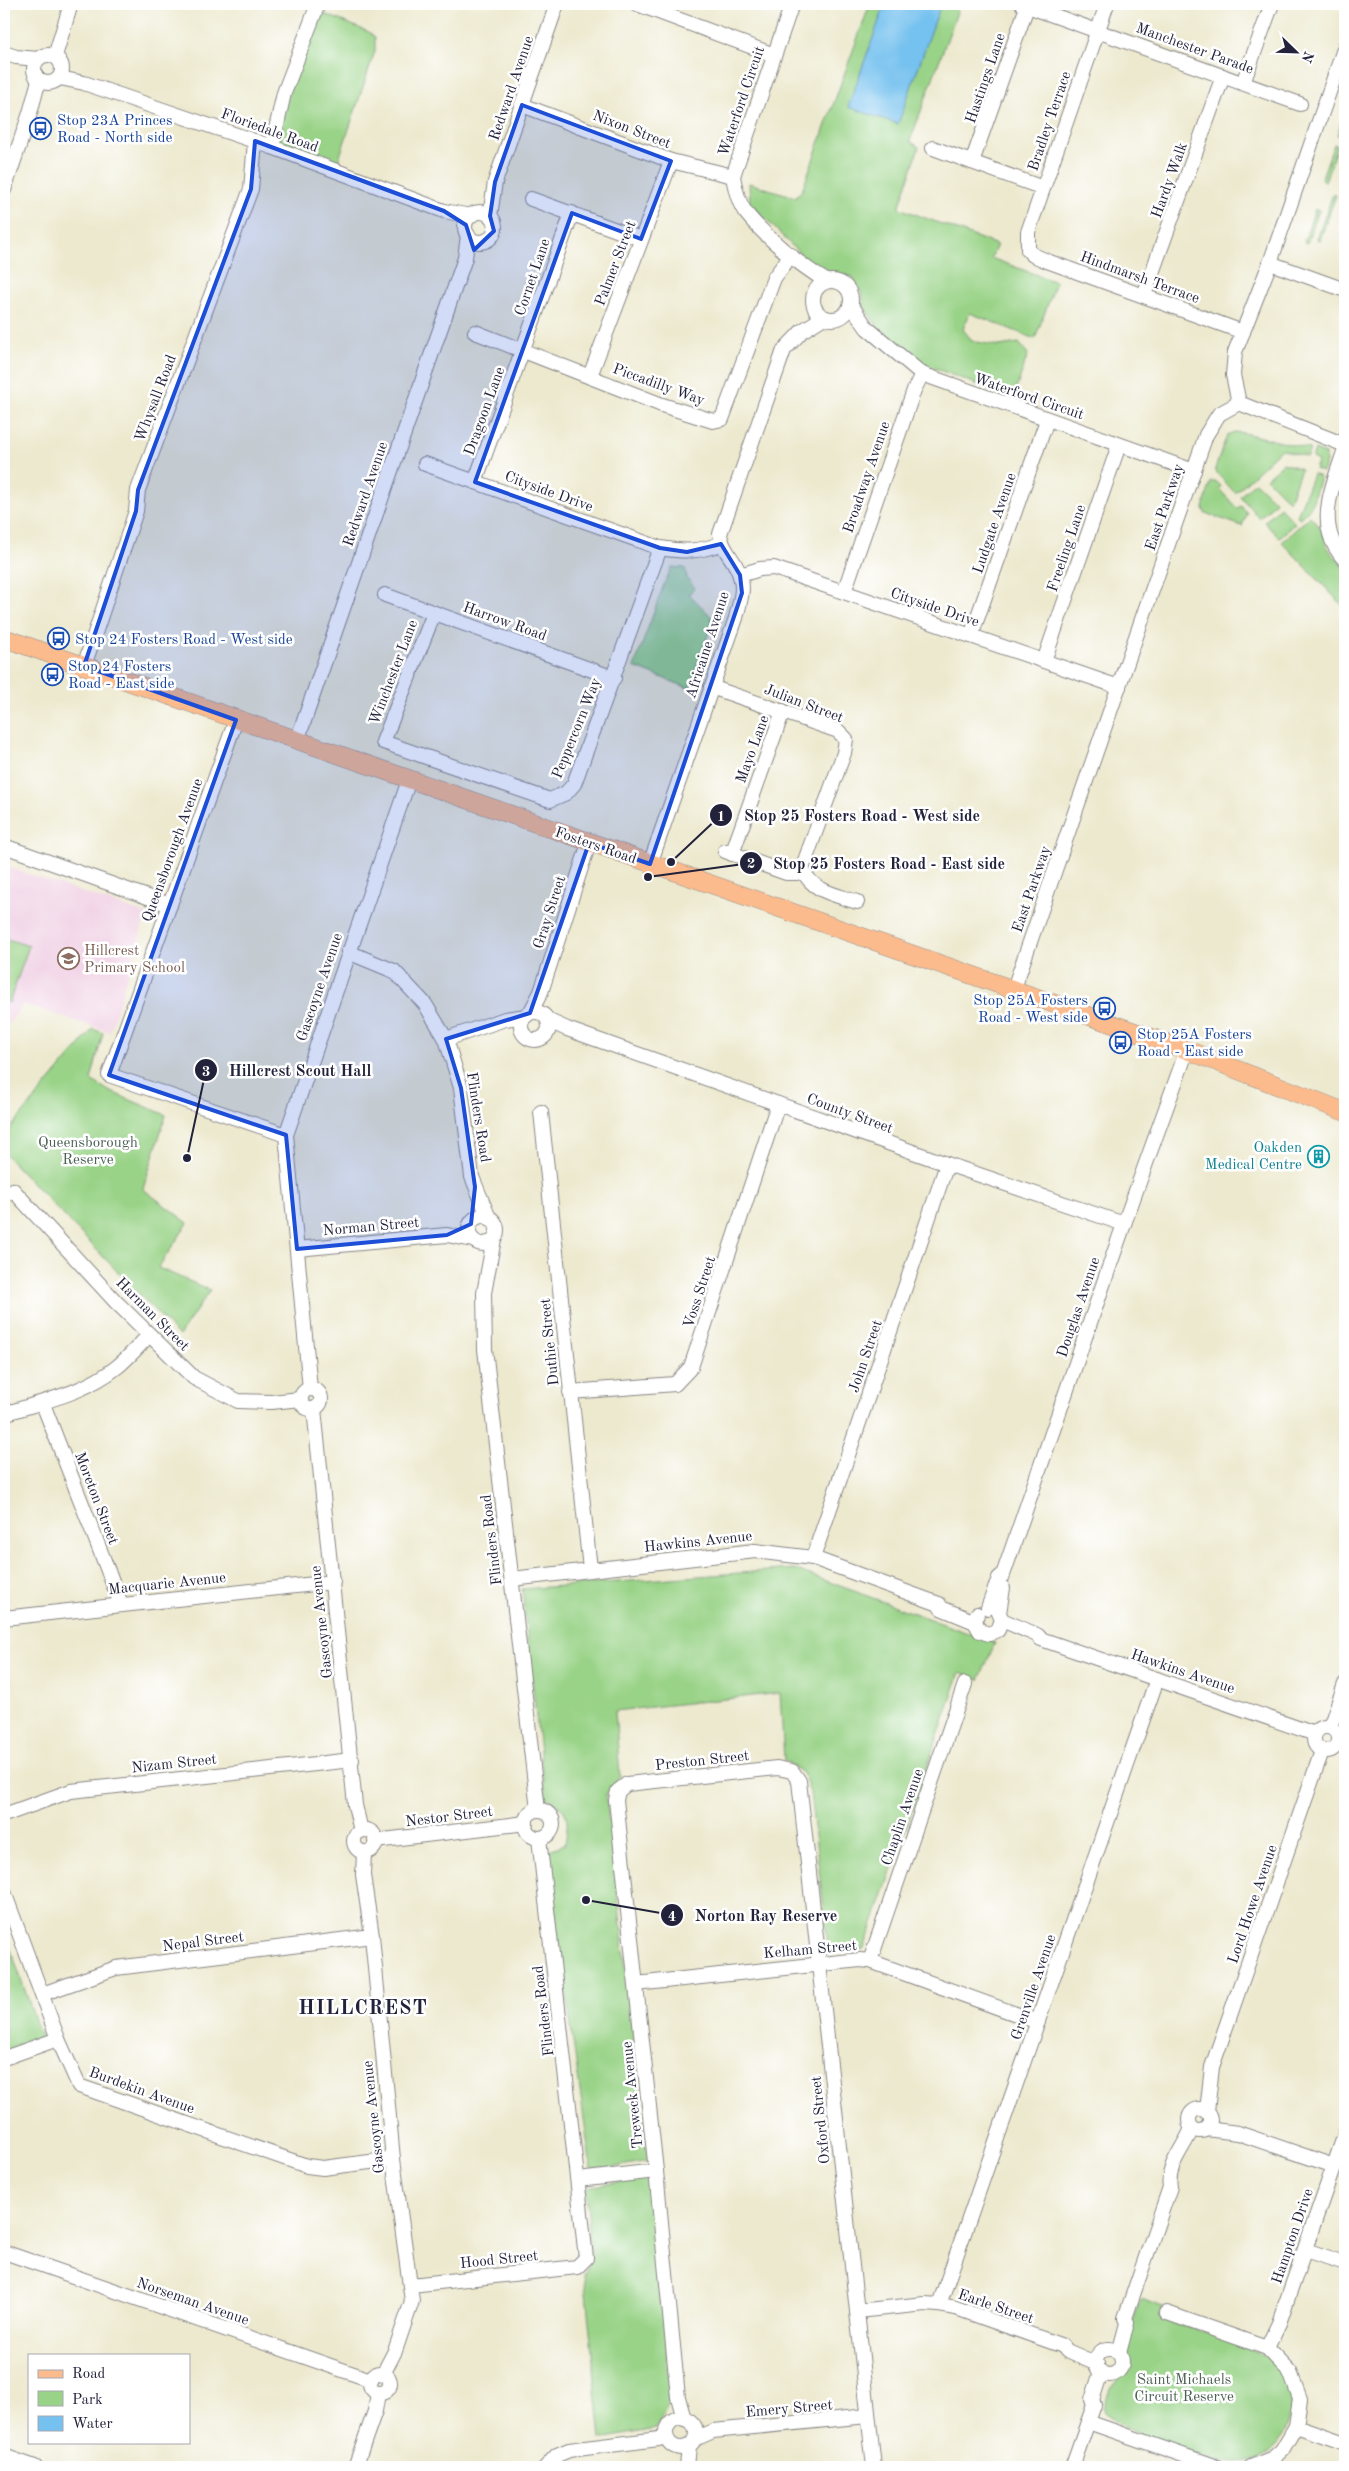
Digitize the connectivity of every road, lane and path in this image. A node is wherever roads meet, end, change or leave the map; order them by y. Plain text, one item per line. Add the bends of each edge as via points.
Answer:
1 (71, 4) edge
2 (318, 4) edge
3 (557, 4) edge
4 (792, 4) edge
5 (1026, 4) edge
6 (1107, 4) edge
7 (1272, 4) edge
8 (644, 5) edge
9 (1098, 30) junction
10 (1345, 46) edge
11 (10, 55) edge
12 (774, 55) junction
13 (48, 68) junction
14 (1223, 76) junction
15 (1243, 83) junction
16 (1300, 104) dead end
17 (522, 105) junction
18 (255, 141) junction
19 (272, 148) junction
20 (933, 148) dead end
21 (671, 161) junction
22 (972, 162) junction
23 (733, 176) junction
24 (495, 182) junction
25 (1043, 188) junction
26 (4, 190) edge
27 (531, 199) dead end
28 (572, 213) junction
29 (490, 216) junction
30 (470, 222) junction
31 (641, 239) junction
32 (484, 241) junction
33 (1028, 250) joint
34 (791, 255) junction
35 (465, 258) junction
36 (1270, 263) junction
37 (809, 271) junction
38 (826, 281) junction
39 (1345, 290) edge
40 (1144, 295) junction
41 (814, 298) junction
42 (850, 305) junction
43 (830, 318) junction
44 (867, 328) junction
45 (802, 331) junction
46 (475, 332) dead end
47 (1243, 332) junction
48 (523, 351) junction
49 (922, 374) junction
50 (590, 376) junction
51 (1240, 403) junction
52 (1047, 420) junction
53 (1119, 445) junction
54 (1345, 447) edge
55 (425, 464) dead end
56 (1194, 471) junction
57 (475, 482) junction
58 (721, 544) junction
59 (660, 548) junction
60 (1345, 560) edge
61 (740, 575) junction
62 (844, 592) junction
63 (385, 595) dead end
64 (434, 613) junction
65 (971, 636) junction
66 (4, 638) edge
67 (1044, 661) junction
68 (84, 666) junction
69 (614, 678) junction
70 (711, 687) junction
71 (1119, 687) junction
72 (783, 711) junction
73 (236, 720) junction
74 (297, 741) junction
75 (383, 742) joint
76 (409, 780) junction
77 (589, 843) junction
78 (4, 846) edge
79 (650, 864) junction
80 (802, 869) junction
81 (856, 902) dead end
82 (170, 905) junction
83 (348, 952) junction
84 (1013, 991) junction
85 (505, 1019) junction
86 (539, 1020) junction
87 (523, 1033) junction
88 (446, 1039) junction
89 (1187, 1050) junction
90 (1301, 1094) junction
91 (778, 1104) junction
92 (1345, 1108) edge
93 (541, 1112) dead end
94 (1345, 1112) edge
95 (286, 1135) junction
96 (947, 1164) junction
97 (475, 1187) junction
98 (9, 1192) edge
99 (489, 1218) junction
100 (472, 1223) junction
101 (1124, 1224) junction
102 (447, 1235) junction
103 (494, 1239) junction
104 (476, 1242) junction
105 (298, 1250) junction
106 (488, 1267) junction
107 (150, 1335) junction
108 (570, 1392) junction
109 (305, 1394) junction
110 (43, 1404) junction
111 (4, 1414) edge
112 (813, 1558) junction
113 (590, 1569) junction
114 (512, 1579) junction
115 (333, 1582) junction
116 (121, 1604) junction
117 (4, 1618) edge
118 (990, 1618) junction
119 (1157, 1679) junction
120 (965, 1684) dead end
121 (1345, 1684) edge
122 (1330, 1727) junction
123 (1315, 1734) junction
124 (1322, 1751) junction
125 (352, 1760) junction
126 (792, 1771) joint
127 (618, 1791) joint
128 (538, 1810) junction
129 (4, 1815) edge
130 (526, 1823) junction
131 (361, 1831) junction
132 (539, 1838) junction
133 (375, 1840) junction
134 (364, 1852) junction
135 (4, 1892) edge
136 (9, 1923) edge
137 (372, 1936) junction
138 (870, 1961) junction
139 (819, 1963) junction
140 (636, 1984) junction
141 (42, 1994) junction
142 (1038, 2022) junction
143 (58, 2039) junction
144 (4, 2058) edge
145 (1202, 2121) junction
146 (1345, 2134) edge
147 (394, 2159) junction
148 (1334, 2166) junction
149 (656, 2171) junction
150 (578, 2180) junction
151 (1305, 2250) junction
152 (4, 2252) edge
153 (586, 2258) joint
154 (1345, 2263) edge
155 (411, 2285) junction
156 (939, 2305) junction
157 (857, 2311) junction
158 (1167, 2313) dead end
159 (1267, 2348) junction
160 (1106, 2361) junction
161 (377, 2377) junction
162 (868, 2416) junction
163 (1088, 2422) junction
164 (1296, 2426) junction
165 (685, 2433) junction
166 (659, 2439) dead end
167 (1345, 2443) edge
168 (4, 2456) edge
169 (35, 2467) edge
170 (354, 2467) edge
171 (546, 2467) edge
172 (687, 2467) edge
173 (874, 2467) edge
174 (1072, 2467) edge
175 (1217, 2467) edge
176 (1251, 2467) edge

1 - 13 street
2 - 19 street via 284,93
3 - 17 street, Redward Avenue
4 - 12 street, Waterford Circuit
5 - 9 street, Manchester Parade
5 - 22 street, Hastings Lane
6 - 9 street, Bradley Terrace
7 - 15 street
8 - 12 street
9 - 14 street, Manchester Parade
9 - 25 street, Bradley Terrace
10 - 36 street
11 - 13 street, Floriedale Road
12 - 23 street, Waterford Circuit
13 - 18 street, Floriedale Road
13 - 26 street
14 - 15 street, Manchester Parade
14 - 40 street, Hardy Walk
15 - 16 street, Manchester Parade
17 - 21 street, Nixon Street
17 - 24 street, Redward Avenue
18 - 19 street, Floriedale Road
18 - 68 street, Whysall Road via 251,189 138,490 136,511
19 - 30 street, Floriedale Road
20 - 22 street
21 - 23 street, Nixon Street
21 - 31 street, Palmer Street
22 - 25 street
23 - 34 street, Waterford Circuit via 745,212
24 - 29 street, Redward Avenue
24 - 30 street, Redward Avenue
25 - 33 street, Bradley Terrace via 1028,232
27 - 28 street
28 - 31 street
28 - 48 street, Cornet Lane
29 - 30 street via 480,212
29 - 32 street via 494,220 494,231
30 - 32 street via 476,241
30 - 35 street, Redward Avenue
31 - 50 street, Palmer Street
32 - 35 street, Redward Avenue
33 - 40 street, Hindmarsh Terrace via 1047,261
34 - 37 street, Waterford Circuit
34 - 50 street, Piccadilly Way via 774,278 722,419 713,421 671,408
35 - 74 street, Redward Avenue
36 - 39 street
36 - 47 street
37 - 38 street, Waterford Circuit
37 - 41 street
38 - 41 street via 819,286
38 - 42 street via 840,282 845,286 850,291
40 - 47 street, Hindmarsh Terrace
41 - 43 street via 817,312
41 - 45 street
42 - 43 street via 845,314
42 - 44 street, Waterford Circuit
43 - 44 street, Waterford Circuit
43 - 45 street
44 - 49 street, Waterford Circuit
45 - 58 street via 784,350 720,534
46 - 48 street, Piccadilly Way
47 - 51 street via 1235,352 1233,375
48 - 50 street, Piccadilly Way
48 - 57 street, Dragoon Lane
49 - 52 street, Waterford Circuit
49 - 62 street, Broadway Avenue
51 - 54 street
51 - 56 street, East Parkway via 1220,414 1206,435
52 - 53 street, Waterford Circuit
52 - 65 street, Ludgate Avenue
53 - 56 street, Waterford Circuit
53 - 67 street, Freeling Lane
54 - 60 street via 1328,500 1328,522 1332,540
55 - 57 street, Cityside Drive
56 - 71 street, East Parkway
57 - 59 street, Cityside Drive
58 - 59 street, Cityside Drive via 687,552
58 - 61 street, Africaine Avenue
59 - 69 street, Peppercorn Way
61 - 62 street, Cityside Drive via 774,568
61 - 70 street, Africaine Avenue via 742,593
62 - 65 street, Cityside Drive
63 - 64 street, Harrow Road
64 - 69 street, Harrow Road
64 - 75 street, Winchester Lane
65 - 67 street, Cityside Drive
66 - 68 main road, Fosters Road
67 - 71 street, Cityside Drive
68 - 73 main road, Fosters Road
69 - 75 street, Peppercorn Way via 574,784 566,793 550,800
70 - 72 street, Julian Street
70 - 79 street, Africaine Avenue
71 - 84 street, East Parkway
72 - 80 street, Julian Street via 838,731 846,739 844,754
72 - 80 street, Mayo Lane via 728,852 786,873 797,873
73 - 74 main road, Fosters Road
73 - 82 street, Queensborough Avenue
74 - 76 main road, Fosters Road
76 - 77 main road, Fosters Road
76 - 83 street, Gascoyne Avenue
77 - 79 main road, Fosters Road
77 - 86 street, Gray Street via 541,992
78 - 82 street
79 - 84 main road, Fosters Road
80 - 81 street via 808,882
82 - 95 street, Queensborough Avenue via 109,1076
83 - 88 street, Flinders Road via 394,971 425,1004
83 - 95 street, Gascoyne Avenue
84 - 89 main road, Fosters Road
85 - 86 street
85 - 87 street
85 - 88 street
86 - 87 street, Gray Street via 522,1024
86 - 87 street via 537,1041
86 - 91 street, County Street
88 - 97 street, Flinders Road via 460,1088
89 - 90 main road, Fosters Road
89 - 101 street, Douglas Avenue
90 - 92 main road, Fosters Road
90 - 94 main road, Fosters Road
91 - 96 street, County Street
91 - 108 street, Voss Street via 691,1367 675,1384
93 - 108 street, Duthie Street
95 - 105 street, Gascoyne Avenue
96 - 101 street, County Street
96 - 112 street, John Street
97 - 99 street, Flinders Road
97 - 100 street, Flinders Road
98 - 107 street, Harman Street
99 - 100 street via 480,1217
99 - 103 street via 497,1227
100 - 102 street, Norman Street
100 - 104 street via 470,1232
101 - 118 street, Douglas Avenue via 1004,1575 999,1578
102 - 104 street, Norman Street
102 - 105 street, Norman Street
103 - 104 street via 487,1244
103 - 106 street, Flinders Road
104 - 106 street
105 - 109 street, Gascoyne Avenue
106 - 114 street, Flinders Road via 484,1293 485,1349
107 - 109 street, Harman Street via 194,1378 238,1401 271,1402
107 - 110 street via 116,1368 78,1390
108 - 113 street, Duthie Street
109 - 115 street, Gascoyne Avenue via 306,1408 314,1409
110 - 111 street
110 - 116 street, Moreton Street
112 - 113 street, Hawkins Avenue via 756,1551
112 - 118 street, Hawkins Avenue via 939,1604 942,1608
113 - 114 street, Hawkins Avenue
114 - 128 street, Flinders Road
115 - 116 street, Macquarie Avenue
115 - 125 street, Gascoyne Avenue
116 - 117 street, Macquarie Avenue
118 - 119 street, Hawkins Avenue
119 - 123 street, Hawkins Avenue
119 - 142 street, Grenville Avenue
120 - 138 street, Chaplin Avenue
121 - 122 street
122 - 123 street via 1321,1728
122 - 124 street via 1337,1733 1338,1741 1331,1750
123 - 124 street via 1314,1743
124 - 145 street, Lord Howe Avenue via 1212,2067 1208,2091 1210,2104
125 - 129 street, Nizam Street via 71,1791
125 - 131 street, Gascoyne Avenue
126 - 127 street, Preston Street via 777,1768 627,1784
126 - 139 street, Oxford Street via 799,1782
127 - 140 street, Treweck Avenue via 616,1800
128 - 130 street via 529,1815
128 - 132 street via 548,1813 553,1826 551,1832
130 - 132 street via 527,1831
130 - 133 street, Nestor Street
131 - 133 street via 371,1832
131 - 134 street via 354,1837 354,1843 359,1851
132 - 150 street, Flinders Road
133 - 134 street via 372,1849
134 - 137 street, Gascoyne Avenue via 363,1875
135 - 136 street, Burdekin Avenue
136 - 141 street, Burdekin Avenue
137 - 141 street, Nepal Street via 116,1968
137 - 147 street, Gascoyne Avenue
138 - 139 street, Kelham Street
138 - 142 street, Kelham Street
139 - 140 street, Kelham Street
139 - 157 street, Oxford Street
140 - 149 street, Treweck Avenue
141 - 143 street, Burdekin Avenue
142 - 156 street, Grenville Avenue
143 - 144 street
143 - 147 street, Burdekin Avenue via 74,2079 79,2086 91,2091 307,2166 323,2168
145 - 148 street via 1235,2129 1238,2133
145 - 160 street, Lord Howe Avenue via 1200,2138 1181,2167 1176,2183 1170,2187 1125,2318 1120,2321
146 - 148 street, Hampton Drive
147 - 155 street, Gascoyne Avenue
148 - 151 street, Hampton Drive
149 - 150 street
149 - 165 street, Treweck Avenue via 678,2397
150 - 153 street, Flinders Road
151 - 154 street
151 - 159 street, Hampton Drive
152 - 161 street, Norseman Avenue
153 - 155 street, Hood Street via 577,2267
155 - 161 street, Gascoyne Avenue via 412,2301 395,2351
156 - 157 street, Earle Street
156 - 160 street, Earle Street via 1063,2346 1067,2351
157 - 162 street, Oxford Street
158 - 159 street
159 - 164 street via 1281,2360 1296,2385 1300,2398
160 - 163 street, Lord Howe Avenue via 1098,2402
161 - 170 street via 373,2390 378,2393 375,2411
162 - 165 street, Emery Street
162 - 173 street, Oxford Street
163 - 174 street, Lord Howe Avenue
163 - 175 street
164 - 167 street
164 - 176 street via 1282,2450 1262,2464
165 - 172 street, Treweck Avenue
166 - 171 street via 570,2450 557,2455
168 - 169 street

